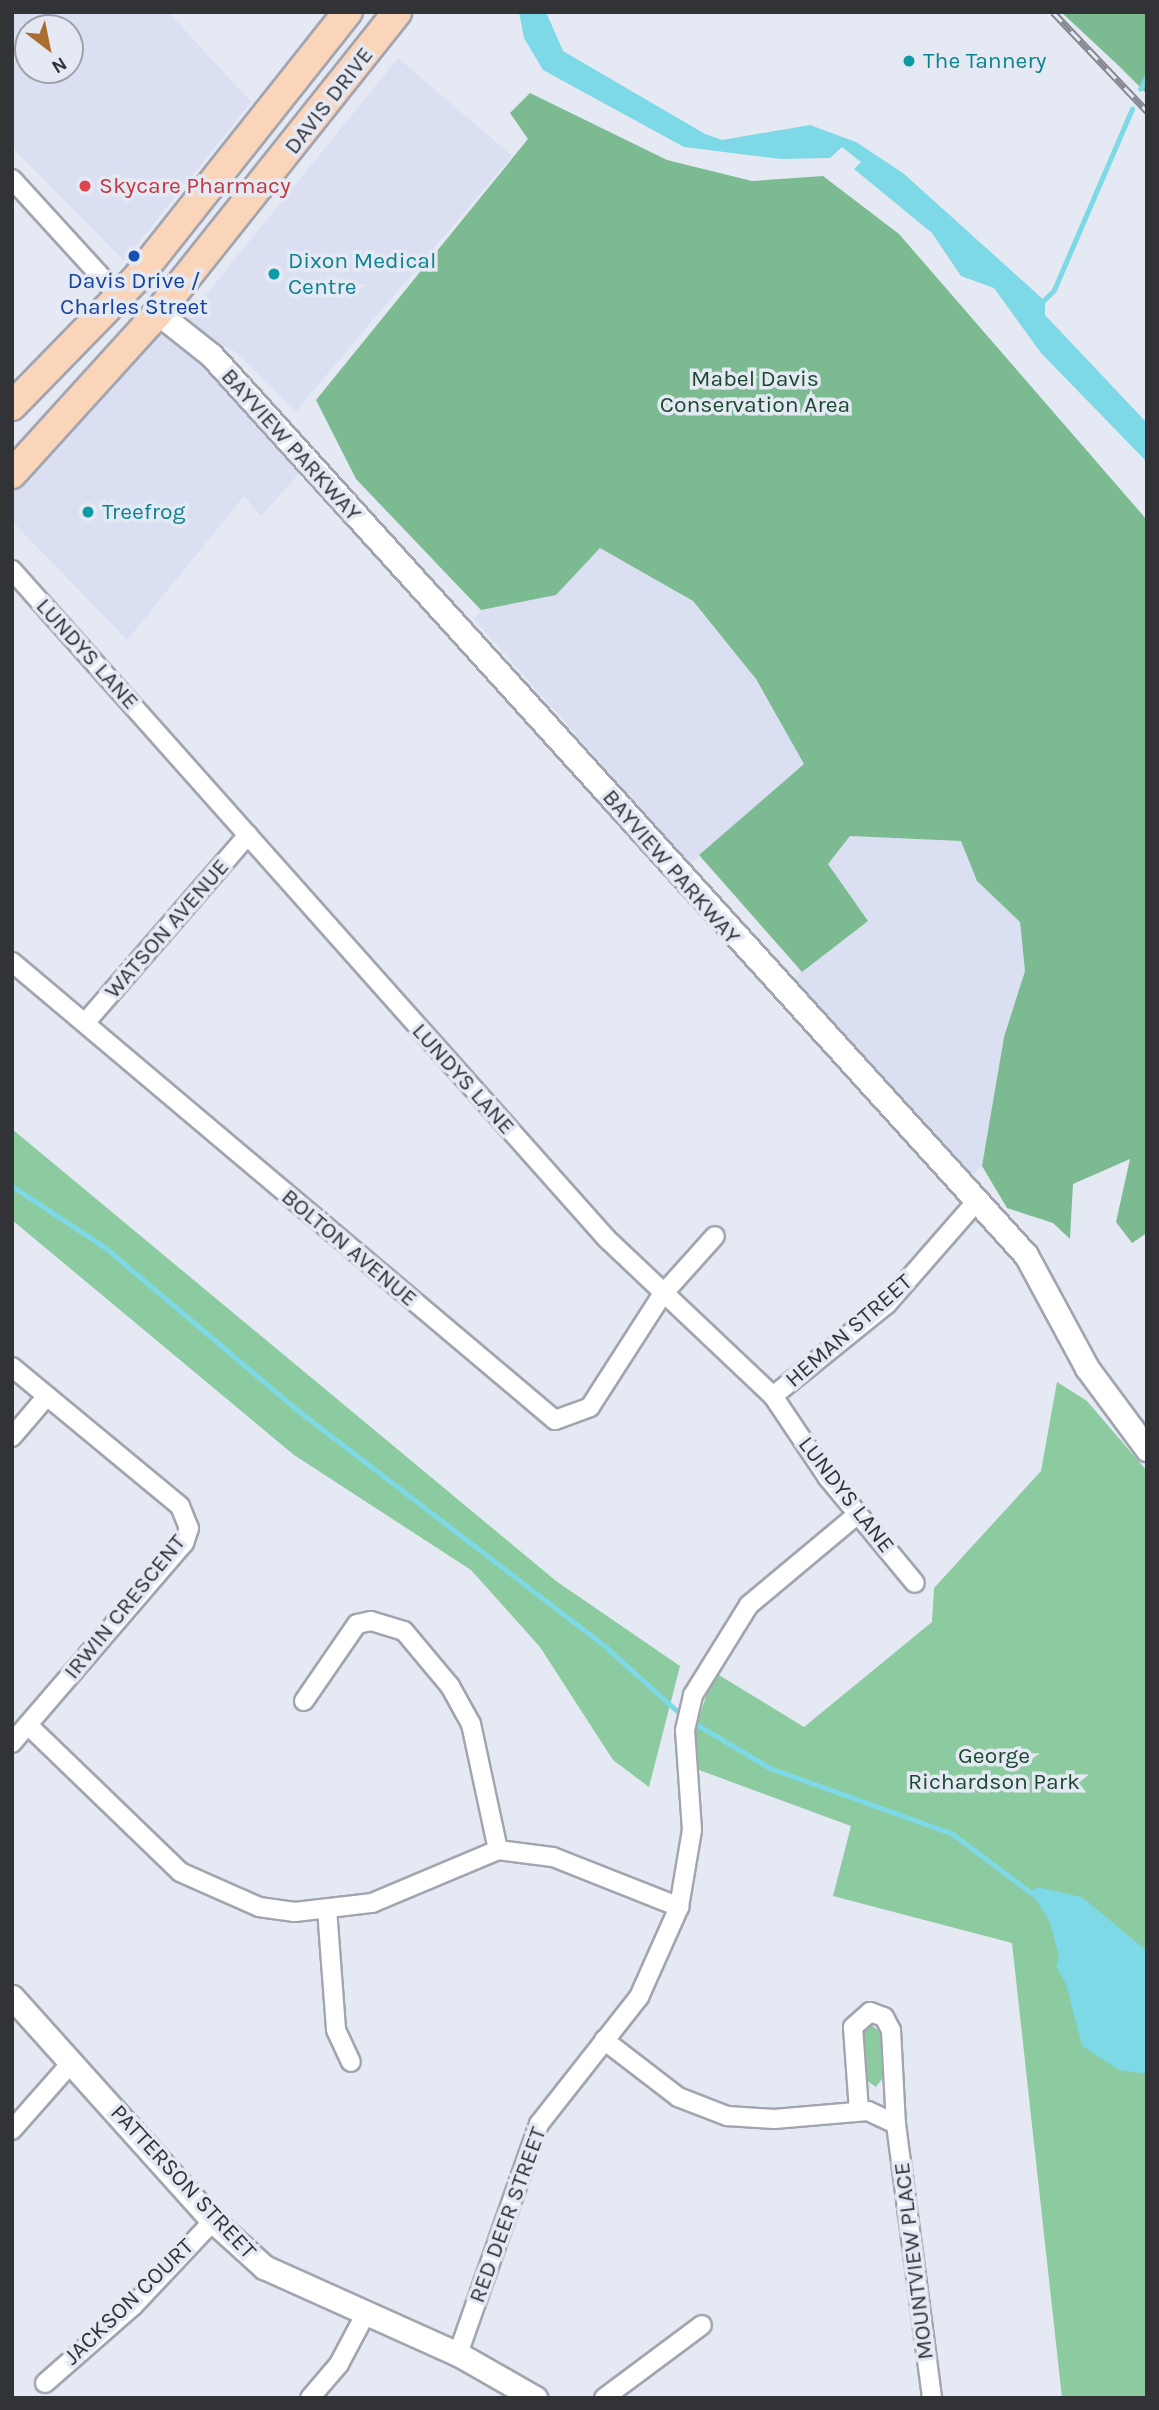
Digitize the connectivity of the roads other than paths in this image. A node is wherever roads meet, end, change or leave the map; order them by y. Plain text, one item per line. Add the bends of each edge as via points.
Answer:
1 (348, 12) edge
2 (397, 12) edge
3 (12, 179) edge
4 (119, 296) junction
5 (158, 313) junction
6 (12, 406) edge
7 (12, 474) edge
8 (12, 570) edge
9 (248, 835) junction
10 (12, 962) edge
11 (85, 1023) junction
12 (977, 1202) junction
13 (715, 1236) dead end
14 (662, 1294) junction
15 (12, 1367) edge
16 (47, 1396) junction
17 (774, 1396) junction
18 (12, 1437) edge
19 (1147, 1449) edge
20 (858, 1514) junction
21 (915, 1583) dead end
22 (304, 1701) dead end
23 (28, 1725) junction
24 (12, 1743) edge
25 (498, 1850) junction
26 (679, 1907) junction
27 (327, 1909) junction
28 (12, 1997) edge
29 (604, 2040) junction
30 (72, 2062) junction
31 (351, 2062) dead end
32 (859, 2111) junction
33 (896, 2124) junction
34 (12, 2130) edge
35 (213, 2221) junction
36 (366, 2313) junction
37 (702, 2325) dead end
38 (458, 2354) junction
39 (45, 2383) dead end
40 (310, 2398) edge
41 (535, 2398) edge
42 (604, 2398) edge
43 (932, 2398) edge

1 - 4 main road, DAVIS DRIVE
2 - 5 main road, DAVIS DRIVE
3 - 4 street
4 - 6 main road, DAVIS DRIVE
5 - 7 main road, DAVIS DRIVE
5 - 12 street, BAYVIEW PARKWAY via 211,355
8 - 9 street, LUNDYS LANE
9 - 11 street, WATSON AVENUE
9 - 14 street, LUNDYS LANE
10 - 11 street, BOLTON AVENUE
11 - 14 street, BOLTON AVENUE via 555,1420 590,1407
12 - 17 street, HEMAN STREET via 887,1304
12 - 19 street, BAYVIEW PARKWAY via 1026,1255 1087,1368
13 - 14 street
14 - 17 street, LUNDYS LANE
15 - 16 street, IRWIN CRESCENT
16 - 18 street
16 - 23 street, IRWIN CRESCENT via 180,1506 189,1528
17 - 20 street, LUNDYS LANE
20 - 21 street, LUNDYS LANE
20 - 26 street, RED DEER STREET via 749,1605 694,1695 685,1730 692,1830
22 - 25 street via 357,1624 371,1621 404,1631 450,1686 471,1724
23 - 24 street, IRWIN CRESCENT
23 - 27 street via 180,1872 259,1907
25 - 26 street via 553,1857
25 - 27 street via 372,1903
26 - 29 street, RED DEER STREET via 639,1997
27 - 31 street via 335,2030
28 - 30 street, PATTERSON STREET
29 - 32 street via 678,2097 727,2116 774,2119
29 - 38 street, RED DEER STREET via 539,2124
30 - 34 street
30 - 35 street, PATTERSON STREET
32 - 33 street
32 - 33 street, MOUNTVIEW PLACE via 853,2028 870,2012 884,2017 891,2030
33 - 43 street, MOUNTVIEW PLACE
35 - 36 street, PATTERSON STREET via 264,2267
35 - 39 street, JACKSON COURT via 133,2306
36 - 38 street, PATTERSON STREET
36 - 40 street via 339,2364
37 - 42 street
38 - 41 street, PATTERSON STREET

